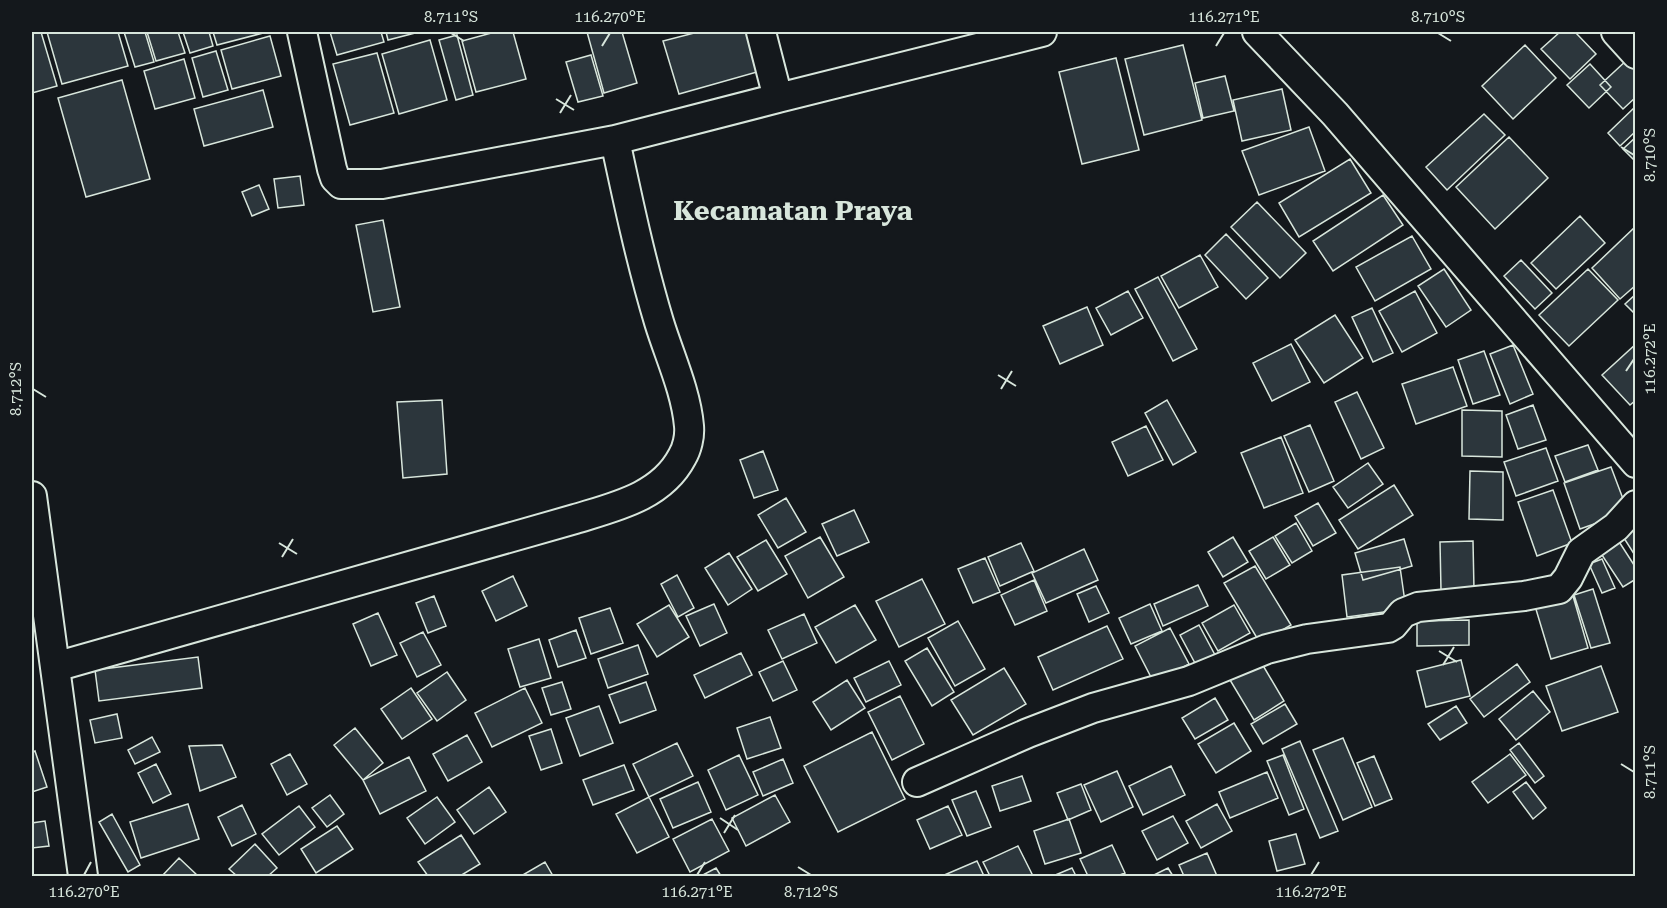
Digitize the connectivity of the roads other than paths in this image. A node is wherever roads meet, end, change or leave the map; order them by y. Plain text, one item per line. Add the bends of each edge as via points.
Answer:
1 (302, 32) edge
2 (761, 32) edge
3 (1042, 32) edge
4 (1257, 32) edge
5 (1616, 32) edge
6 (1635, 54) edge
7 (778, 98) junction
8 (615, 140) junction
9 (1635, 463) edge
10 (32, 496) edge
11 (1635, 505) edge
12 (55, 667) junction
13 (916, 782) dead end
14 (83, 876) edge

1 - 8 street via 332,170 341,184 393,182
2 - 7 street
3 - 7 street
4 - 9 street via 1342,122
5 - 6 street
7 - 8 street
8 - 12 street via 689,428 682,458 651,491 575,519
10 - 12 street
11 - 13 street via 1616,527 1581,552 1559,589 1418,607 1403,613 1388,628 1307,639 1267,649 1189,681 1093,708
12 - 14 street

